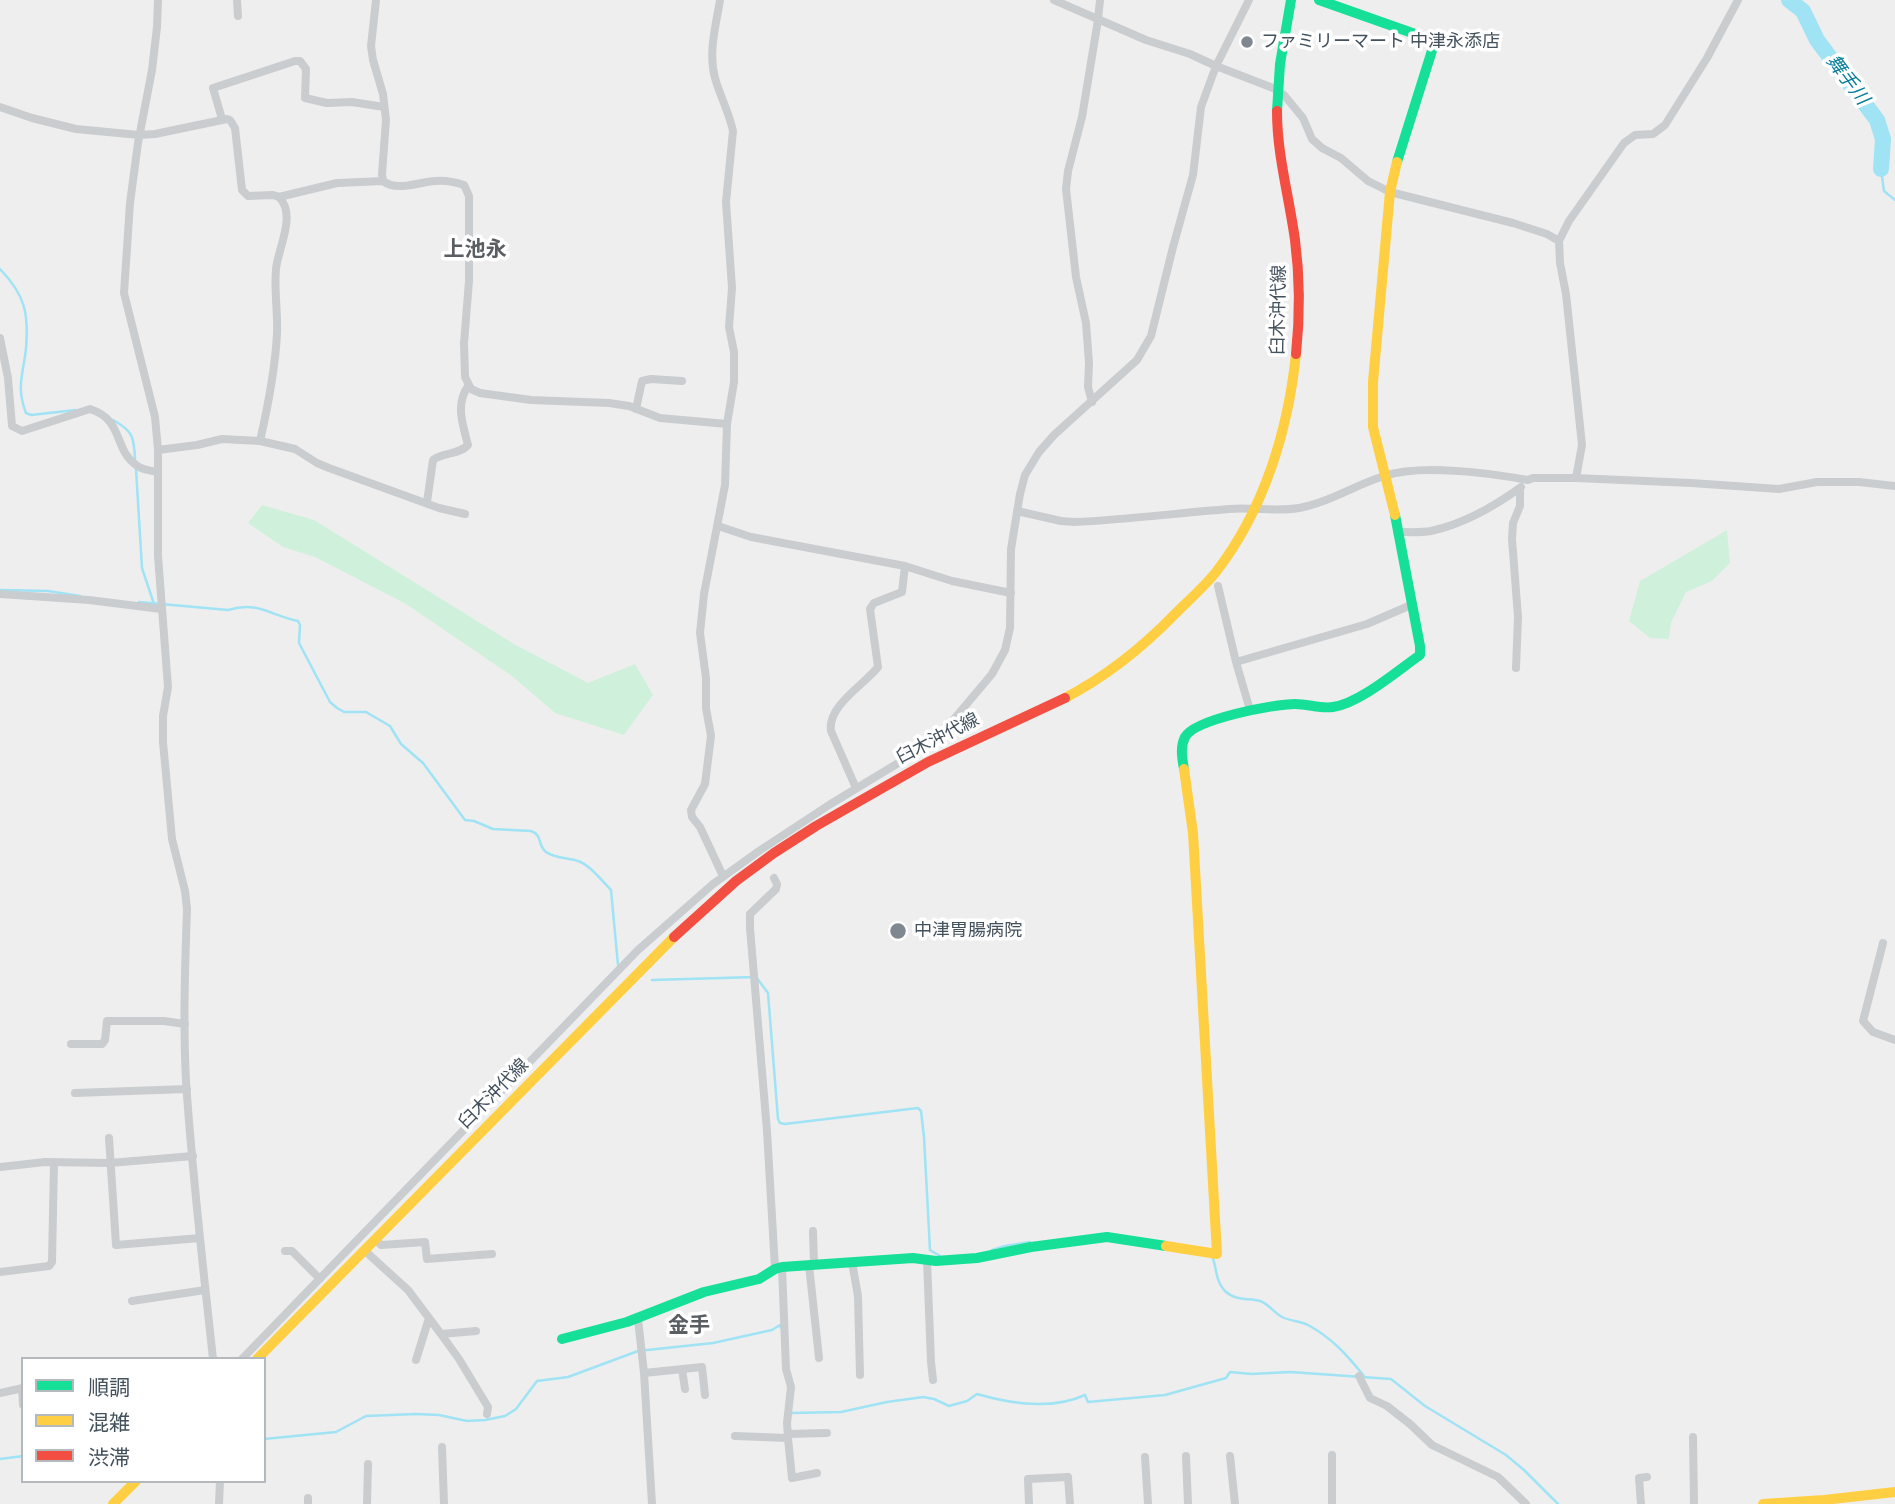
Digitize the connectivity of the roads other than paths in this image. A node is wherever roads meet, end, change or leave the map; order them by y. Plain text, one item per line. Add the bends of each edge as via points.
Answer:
1 (158, 0) edge
2 (237, 0) edge
3 (376, 0) edge
4 (720, 0) edge
5 (1054, 0) edge
6 (1100, 0) edge
7 (1248, 0) edge
8 (1291, 0) edge
9 (1319, 0) edge
10 (1738, 0) edge
11 (238, 16) dead end
12 (1098, 20) junction
13 (1216, 66) junction
14 (1277, 91) junction
15 (0, 107) edge
16 (384, 107) junction
17 (222, 118) junction
18 (139, 135) junction
19 (383, 181) junction
20 (1390, 192) junction
21 (279, 197) junction
22 (1559, 241) junction
23 (0, 338) edge
24 (682, 381) dead end
25 (468, 386) junction
26 (1092, 402) junction
27 (636, 409) junction
28 (727, 424) junction
29 (260, 441) junction
30 (158, 450) junction
31 (158, 472) junction
32 (1386, 475) junction
33 (1576, 478) junction
34 (1528, 480) junction
35 (1895, 486) edge
36 (1520, 488) junction
37 (427, 502) junction
38 (1253, 510) junction
39 (1017, 511) junction
40 (465, 514) dead end
41 (718, 526) junction
42 (1397, 532) junction
43 (905, 566) junction
44 (1218, 586) dead end
45 (1011, 593) junction
46 (0, 594) edge
47 (1411, 605) junction
48 (161, 609) junction
49 (1236, 662) junction
50 (1516, 668) dead end
51 (1250, 710) junction
52 (856, 788) junction
53 (723, 876) junction
54 (774, 878) dead end
55 (1883, 943) dead end
56 (185, 1024) junction
57 (1895, 1040) edge
58 (71, 1044) dead end
59 (187, 1089) junction
60 (75, 1093) dead end
61 (109, 1138) dead end
62 (193, 1156) junction
63 (54, 1162) junction
64 (110, 1163) junction
65 (0, 1167) edge
66 (813, 1231) dead end
67 (200, 1238) junction
68 (375, 1239) junction
69 (364, 1250) junction
70 (285, 1251) dead end
71 (492, 1254) dead end
72 (927, 1260) junction
73 (852, 1262) junction
74 (811, 1265) junction
75 (779, 1267) junction
76 (0, 1272) edge
77 (320, 1279) junction
78 (205, 1290) junction
79 (132, 1301) dead end
80 (429, 1318) junction
81 (638, 1319) junction
82 (476, 1331) dead end
83 (441, 1334) junction
84 (562, 1339) dead end
85 (213, 1357) edge
86 (244, 1357) edge
87 (259, 1357) edge
88 (819, 1358) dead end
89 (416, 1360) dead end
90 (682, 1369) junction
91 (644, 1373) junction
92 (860, 1375) dead end
93 (1359, 1376) dead end
94 (933, 1380) dead end
95 (21, 1388) edge
96 (685, 1389) dead end
97 (0, 1393) edge
98 (705, 1395) dead end
99 (487, 1414) dead end
100 (827, 1433) dead end
101 (735, 1436) dead end
102 (788, 1436) junction
103 (1693, 1437) dead end
104 (442, 1447) dead end
105 (1186, 1455) dead end
106 (1332, 1455) dead end
107 (1230, 1456) dead end
108 (1145, 1457) dead end
109 (368, 1464) dead end
110 (817, 1474) dead end
111 (1647, 1478) dead end
112 (133, 1483) edge
113 (220, 1483) edge
114 (1895, 1492) edge
115 (113, 1504) edge
116 (219, 1504) edge
117 (367, 1504) edge
118 (444, 1504) edge
119 (652, 1504) edge
120 (1029, 1504) edge
121 (1070, 1504) edge
122 (1148, 1504) edge
123 (1188, 1504) edge
124 (1235, 1504) edge
125 (1332, 1504) edge
126 (1525, 1504) edge
127 (1641, 1504) edge
128 (1694, 1504) edge
129 (1763, 1504) edge

1 - 18 street via 152,70
2 - 11 street
3 - 16 street via 373,60
4 - 28 street via 713,69 733,131 726,202 734,382
5 - 12 street
6 - 12 street
7 - 13 street
8 - 14 street, 臼木沖代線
9 - 20 street via 1435,41
10 - 22 street via 1665,125 1624,143
12 - 13 street
12 - 26 street via 1066,189 1086,323
13 - 14 street
13 - 26 street via 1201,107 1194,174 1152,336 1137,360
14 - 20 street via 1303,118 1312,139 1322,148
14 - 38 street, 臼木沖代線 via 1277,133 1295,239 1299,317 1286,415
15 - 18 street via 76,129
16 - 17 street via 305,98 306,69 295,61 213,88
16 - 19 street
17 - 18 street
17 - 21 street via 235,128 243,193
18 - 30 street via 124,293 155,417
19 - 21 street via 337,183
19 - 25 street via 393,187 443,181 459,183 467,190 469,281 464,343
20 - 22 street via 1513,223
20 - 32 street via 1373,382 1373,427
21 - 29 street via 284,203 285,229 276,265 275,356
22 - 33 street via 1582,445
23 - 31 street via 12,426 22,431 90,409 112,422 136,465
24 - 27 street via 642,381
25 - 27 street via 480,393 512,398 601,402
25 - 37 street via 461,402 468,445 433,460
26 - 39 street via 1034,459 1025,475
27 - 28 street via 660,418
28 - 41 street
29 - 30 street via 222,439
29 - 37 street via 295,449 329,468
30 - 31 street
31 - 48 street
32 - 34 street via 1410,471 1488,473
32 - 38 street via 1309,506
32 - 42 street
33 - 34 street
33 - 35 street via 1779,489 1817,482
34 - 36 street
36 - 42 street via 1459,521 1430,531
36 - 50 street via 1512,539 1518,617
37 - 40 street
38 - 39 street via 1074,522
38 - 68 street, 臼木沖代線 via 1208,581 1124,661 1073,694 972,739 888,784 784,847 723,892
39 - 45 street
41 - 43 street via 751,537
41 - 53 street via 700,633 711,736 705,784 691,810
42 - 47 street
43 - 45 street
43 - 52 street via 902,592 873,603 870,609 878,667 855,688 830,722
44 - 49 street
45 - 52 street via 1004,650 985,683 928,745
46 - 48 street
47 - 49 street via 1367,624
47 - 51 street via 1420,655 1370,690 1332,707 1294,704
48 - 56 street via 167,687 163,742 172,839 187,909
49 - 51 street
51 - 72 street via 1190,730 1182,745 1193,833 1217,1254 1107,1237 977,1258
52 - 53 street
53 - 77 street via 638,950
54 - 75 street via 776,889 750,914 750,928
55 - 57 street via 1863,1021 1873,1032
56 - 58 street via 107,1021 102,1044
56 - 59 street
59 - 60 street
59 - 62 street
61 - 64 street
62 - 64 street
62 - 67 street
63 - 64 street
63 - 65 street
63 - 76 street via 52,1262
64 - 67 street via 116,1245
66 - 74 street
67 - 78 street
68 - 69 street, 臼木沖代線
68 - 71 street via 381,1245 425,1242 427,1259
69 - 80 street via 408,1290
69 - 87 street, 臼木沖代線
70 - 77 street via 292,1251
72 - 73 street
72 - 94 street
73 - 74 street
73 - 92 street via 858,1296
74 - 75 street
74 - 88 street
75 - 81 street via 759,1279 722,1286
75 - 102 street via 791,1387
77 - 86 street
78 - 79 street
78 - 85 street
80 - 83 street
80 - 89 street
81 - 84 street
81 - 91 street
82 - 83 street
83 - 99 street via 488,1406
90 - 91 street
90 - 96 street
90 - 98 street via 702,1367
91 - 119 street
93 - 126 street via 1370,1398 1387,1406 1432,1445 1498,1477
95 - 97 street
100 - 102 street
101 - 102 street
102 - 110 street via 792,1478
103 - 128 street
104 - 118 street
105 - 123 street
106 - 125 street
107 - 124 street
108 - 122 street
109 - 117 street
111 - 127 street via 1639,1478
112 - 115 street
113 - 116 street
114 - 129 street
120 - 121 street via 1028,1479 1068,1477

